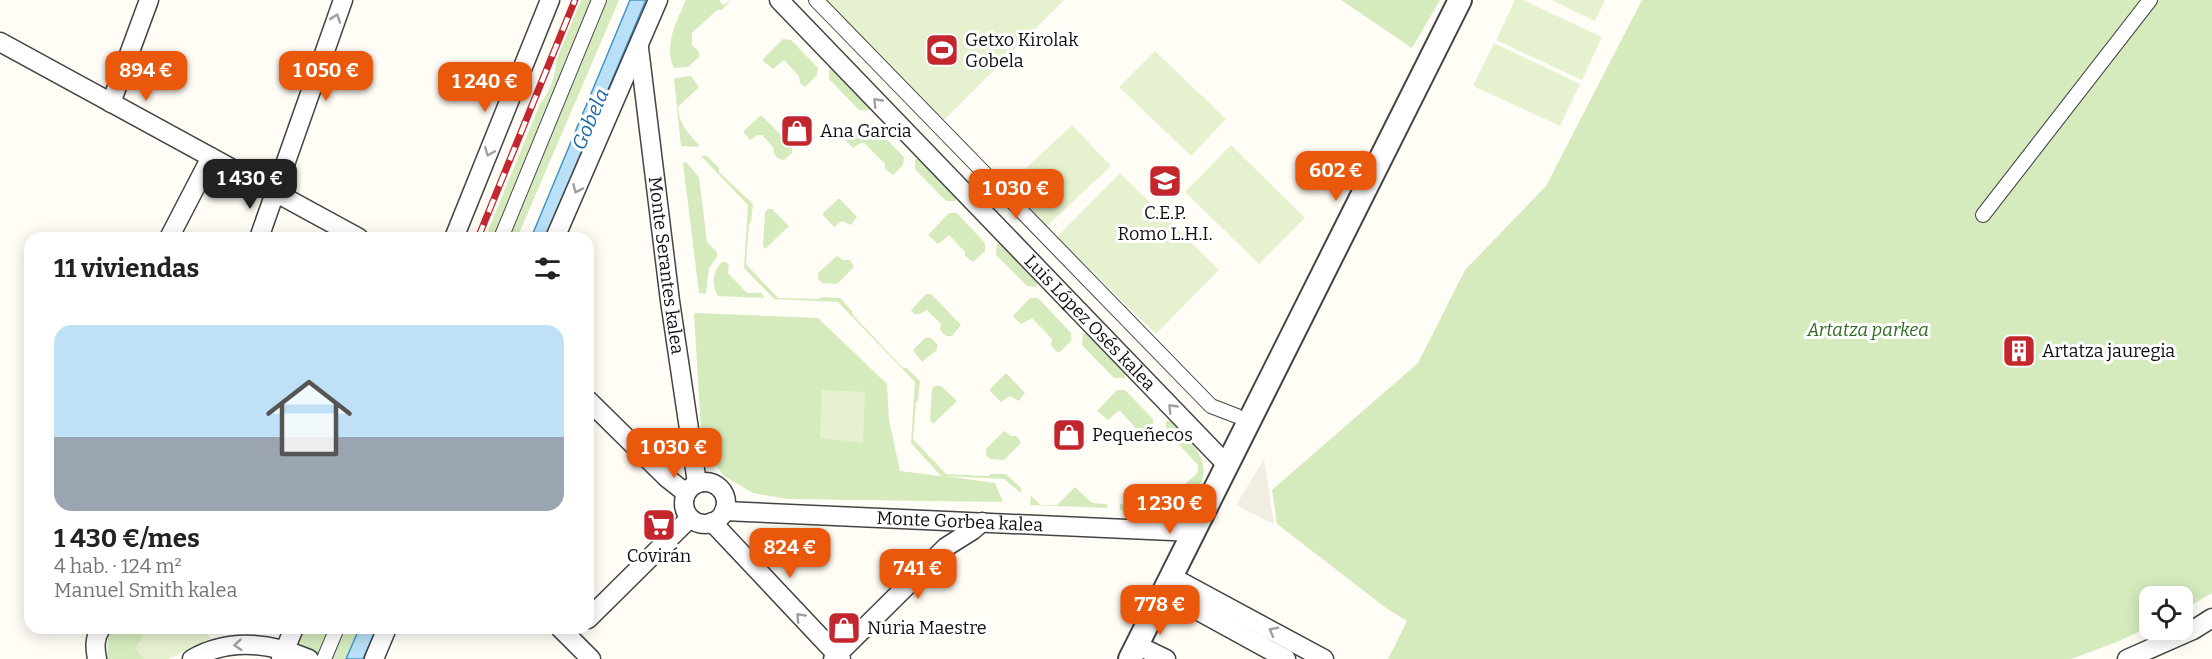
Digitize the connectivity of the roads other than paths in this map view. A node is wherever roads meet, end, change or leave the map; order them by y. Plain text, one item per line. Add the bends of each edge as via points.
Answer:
1 (149, 0) edge
2 (343, 0) edge
3 (550, 0) edge
4 (599, 0) edge
5 (658, 0) edge
6 (779, 0) edge
7 (816, 0) edge
8 (1460, 0) edge
9 (2150, 0) edge
10 (0, 42) edge
11 (639, 48) junction
12 (111, 103) junction
13 (211, 157) junction
14 (275, 193) junction
15 (1983, 215) dead end
16 (171, 232) edge
17 (261, 232) edge
18 (348, 232) edge
19 (456, 232) edge
20 (503, 232) edge
21 (558, 232) edge
22 (594, 406) edge
23 (1237, 416) dead end
24 (1228, 466) junction
25 (691, 488) junction
26 (718, 516) junction
27 (690, 518) junction
28 (982, 522) junction
29 (1194, 532) junction
30 (1168, 585) junction
31 (594, 613) edge
32 (2212, 618) edge
33 (97, 634) edge
34 (291, 634) edge
35 (334, 634) edge
36 (384, 634) edge
37 (572, 634) edge
38 (1134, 652) edge
39 (283, 654) edge
40 (837, 658) edge
41 (97, 659) edge
42 (192, 659) edge
43 (309, 659) edge
44 (324, 659) edge
45 (374, 659) edge
46 (591, 659) edge
47 (1166, 659) edge
48 (1287, 659) edge
49 (1324, 659) edge
50 (2127, 659) edge

1 - 12 street
14 -> 2 street
3 -> 19 street
4 - 20 street
5 - 11 street
24 -> 6 street, Luis López Osés kalea
7 - 23 street, Luis López Osés kalea via 1211,406
8 - 24 street
9 - 15 street
10 - 12 street
11 -> 21 street
11 - 25 street, Monte Serantes kalea
12 - 13 street
13 - 14 street
13 - 16 street
14 - 17 street
14 - 18 street
22 - 25 street via 667,478
24 - 29 street
25 - 26 street via 709,482 720,488 725,499
25 - 27 street via 684,506
26 - 27 street via 700,523
26 - 28 street, Monte Gorbea kalea
40 -> 26 street
27 - 31 street
28 - 29 street, Monte Gorbea kalea
28 - 40 street via 946,547
29 - 30 street
30 - 38 street
30 - 48 street
49 -> 30 street
32 - 50 street
33 - 41 street
34 - 39 street
35 - 44 street
36 - 45 street
37 - 46 street
38 - 47 street
39 -> 42 street via 251,644 227,646
39 - 43 street

